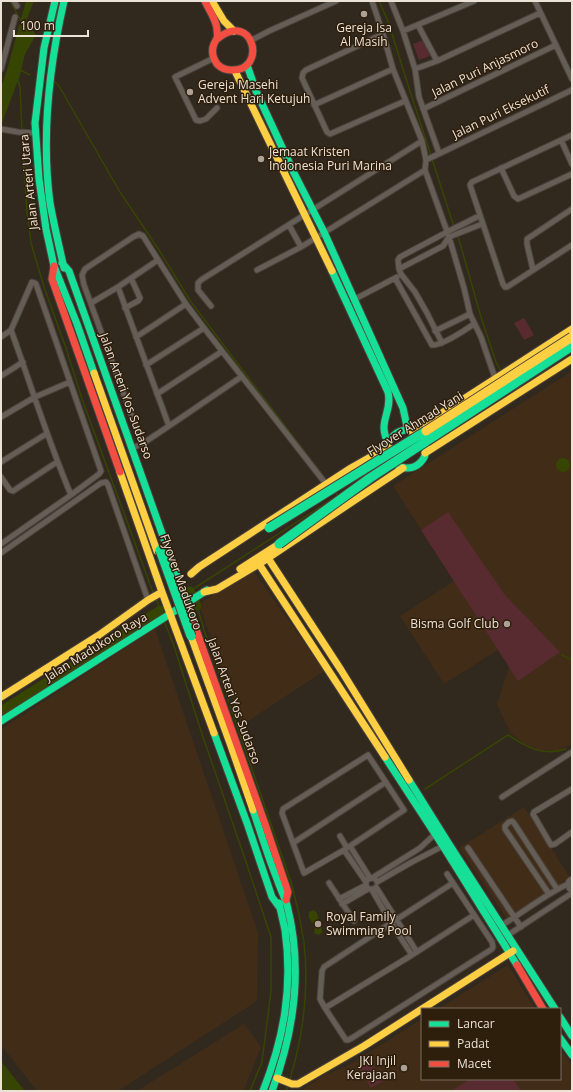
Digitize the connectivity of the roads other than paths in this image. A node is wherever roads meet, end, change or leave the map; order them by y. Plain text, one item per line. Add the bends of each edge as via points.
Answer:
1 (55, 1) edge
2 (64, 1) edge
3 (205, 1) edge
4 (212, 1) edge
5 (336, 1) edge
6 (372, 1) edge
7 (391, 1) edge
8 (474, 1) edge
9 (535, 1) edge
10 (540, 13) junction
11 (15, 17) dead end
12 (418, 25) junction
13 (234, 30) junction
14 (403, 31) junction
15 (383, 34) junction
16 (216, 39) junction
17 (250, 40) junction
18 (556, 45) junction
19 (214, 58) junction
20 (437, 61) junction
21 (247, 65) junction
22 (1, 69) edge
23 (393, 69) junction
24 (415, 70) junction
25 (235, 71) junction
26 (572, 79) edge
27 (572, 90) edge
28 (405, 101) junction
29 (314, 105) junction
30 (217, 108) dead end
31 (423, 109) junction
32 (1, 130) edge
33 (32, 133) junction
34 (572, 135) edge
35 (561, 140) junction
36 (422, 141) junction
37 (438, 154) junction
38 (428, 158) junction
39 (572, 164) edge
40 (501, 168) junction
41 (425, 170) junction
42 (572, 174) edge
43 (290, 175) junction
44 (572, 209) edge
45 (309, 213) junction
46 (479, 216) junction
47 (482, 224) junction
48 (289, 225) junction
49 (447, 232) junction
50 (320, 235) junction
51 (449, 237) junction
52 (572, 245) edge
53 (301, 247) junction
54 (158, 260) junction
55 (58, 265) junction
56 (257, 270) dead end
57 (534, 270) junction
58 (400, 272) junction
59 (131, 278) junction
60 (395, 278) junction
61 (118, 287) junction
62 (354, 299) junction
63 (91, 303) junction
64 (186, 304) junction
65 (211, 306) dead end
66 (125, 308) junction
67 (427, 313) junction
68 (470, 314) junction
69 (418, 318) junction
70 (474, 324) junction
71 (204, 328) junction
72 (572, 329) edge
73 (11, 330) junction
74 (435, 330) junction
75 (136, 336) junction
76 (1, 337) edge
77 (572, 337) edge
78 (442, 343) junction
79 (572, 346) edge
80 (221, 352) junction
81 (572, 359) edge
82 (23, 362) junction
83 (146, 365) junction
84 (1, 376) edge
85 (241, 377) junction
86 (499, 377) junction
87 (70, 382) junction
88 (157, 394) junction
89 (35, 396) junction
90 (505, 397) junction
91 (1, 418) edge
92 (170, 426) junction
93 (412, 432) junction
94 (46, 434) junction
95 (142, 444) junction
96 (132, 448) junction
97 (388, 448) junction
98 (425, 453) junction
99 (1, 462) edge
100 (57, 462) junction
101 (403, 468) junction
102 (1, 477) edge
103 (330, 482) junction
104 (71, 495) junction
105 (269, 528) joint
106 (1, 544) edge
107 (279, 544) joint
108 (1, 553) edge
109 (268, 558) junction
110 (259, 564) junction
111 (191, 574) junction
112 (179, 582) junction
113 (202, 593) junction
114 (154, 597) junction
115 (187, 603) junction
116 (167, 616) junction
117 (190, 637) junction
118 (1, 697) edge
119 (1, 722) edge
120 (572, 752) edge
121 (386, 782) junction
122 (572, 788) edge
123 (502, 797) dead end
124 (572, 832) edge
125 (435, 834) junction
126 (340, 836) dead end
127 (293, 844) junction
128 (443, 846) junction
129 (420, 847) junction
130 (347, 848) junction
131 (468, 848) dead end
132 (408, 855) junction
133 (425, 855) junction
134 (412, 862) junction
135 (447, 874) dead end
136 (572, 879) edge
137 (328, 883) dead end
138 (453, 883) junction
139 (371, 884) junction
140 (568, 884) junction
141 (557, 889) junction
142 (572, 892) edge
143 (549, 894) junction
144 (339, 899) junction
145 (286, 900) junction
146 (342, 904) junction
147 (280, 908) junction
148 (474, 915) junction
149 (514, 918) junction
150 (396, 919) junction
151 (354, 921) dead end
152 (391, 923) junction
153 (502, 925) junction
154 (521, 927) junction
155 (508, 935) junction
156 (513, 950) junction
157 (418, 952) junction
158 (412, 955) junction
159 (325, 1008) junction
160 (424, 1008) edge
161 (542, 1008) edge
162 (554, 1008) edge
163 (421, 1010) edge
164 (561, 1019) edge
165 (572, 1036) edge
166 (561, 1039) edge
167 (572, 1055) edge
168 (284, 1080) junction
169 (263, 1091) edge
170 (272, 1091) edge

1 - 33 main road, Jalan Arteri Utara via 45,40
2 - 55 main road, Jalan Arteri Utara via 51,65 46,117 46,145
3 - 16 main road via 216,25
4 - 13 main road via 226,25
5 - 17 street
6 - 15 street
7 - 14 street, Jalan Puri Anjasmoro
8 - 12 street
9 - 10 street, Jalan Puri Anjasmoro
10 - 18 street, Jalan Puri Anjasmoro
10 - 20 street
11 - 22 street
12 - 14 street
12 - 20 street
13 - 16 main road via 221,34
13 - 17 main road via 246,35
14 - 24 street, Jalan Puri Anjasmoro
15 - 23 street
15 - 29 street via 303,73 302,78
16 - 19 main road via 212,51
17 - 21 main road via 253,53
18 - 26 street, Jalan Puri Anjasmoro
18 - 31 street, Jalan Puri Anjasmoro
19 - 25 main road via 222,68
19 - 30 street via 175,77 196,120 206,119
20 - 24 street
21 - 25 main road
21 - 43 main road
23 - 28 street
23 - 29 street
24 - 31 street, Jalan Puri Anjasmoro
25 - 43 main road
27 - 37 street, Jalan Puri Eksekutif
28 - 29 street via 330,134
28 - 36 street
31 - 37 street, Jalan Puri Anjasmoro
32 - 33 street
33 - 55 main road, Jalan Arteri Utara via 46,229
34 - 35 street
35 - 39 street
35 - 40 street
36 - 38 street
36 - 45 street
37 - 38 street, Jalan Puri Eksekutif
38 - 41 street
40 - 42 street via 514,196 518,199
40 - 46 street via 470,184
41 - 49 street
41 - 50 street
43 - 45 main road
44 - 57 street via 527,239
45 - 48 street
45 - 50 main road
46 - 47 street
46 - 49 street
47 - 51 street
47 - 57 street via 504,286 507,287
48 - 53 street
48 - 65 street via 199,282 198,290
49 - 51 street
49 - 58 street via 400,257
50 - 53 street
50 - 62 main road
50 - 97 main road via 389,394 383,426
51 - 58 street via 443,246
51 - 68 street
52 - 57 street
53 - 56 street
54 - 59 street
54 - 63 street via 143,236 139,234 133,237 84,270 83,280
54 - 64 street
55 - 96 main road, Jalan Arteri Yos Sudarso via 69,271
55 - 114 main road via 52,279
55 - 117 main road, Flyover Madukoro, bridge
58 - 60 street
58 - 67 street
59 - 61 street
59 - 66 street via 140,298
60 - 62 street
60 - 69 street
61 - 63 street
61 - 66 street
62 - 93 main road
63 - 95 street
64 - 71 street
64 - 75 street
66 - 75 street
67 - 69 street
67 - 74 street
68 - 70 street
68 - 74 street
69 - 78 street via 432,345
70 - 78 street
70 - 86 street
71 - 80 street
71 - 83 street
72 - 86 main road
73 - 76 street
73 - 82 street
73 - 87 street via 33,282 36,284
74 - 78 street
75 - 83 street
77 - 105 main road, Flyover Ahmad Yani, bridge via 446,419
79 - 107 main road, Flyover Ahmad Yani, bridge via 370,478
80 - 85 street
80 - 88 street
81 - 90 main road
82 - 84 street
82 - 89 street
83 - 88 street
85 - 92 street
85 - 103 street
86 - 90 main road, bridge
86 - 93 main road
87 - 89 street
87 - 104 street via 100,469 99,474
88 - 92 street
89 - 91 street
89 - 94 street
90 - 98 main road
92 - 95 street
93 - 97 main road via 402,431 396,434
93 - 98 main road, bridge via 422,439
94 - 99 street
94 - 100 street
95 - 96 street
96 - 112 main road, Jalan Arteri Yos Sudarso
97 - 101 main road, bridge via 390,458
97 - 103 main road, Jalan Madukoro Raya
98 - 101 main road via 416,465
100 - 102 street via 13,491
100 - 104 street
101 - 109 main road, Jalan Madukoro Raya
103 - 111 main road, Jalan Madukoro Raya
104 - 106 street
105 - 111 main road, Jalan Madukoro Raya
107 - 113 main road, Jalan Madukoro Raya
108 - 114 street via 106,482
109 - 110 main road, Jalan Madukoro Raya
109 - 153 main road
110 - 113 main road, Jalan Madukoro Raya via 217,589
110 - 125 main road
111 - 112 main road, Jalan Madukoro Raya
112 - 114 main road, Jalan Madukoro Raya
112 - 115 main road, Jalan Arteri Yos Sudarso
113 - 115 main road, Jalan Madukoro Raya
114 - 116 main road
114 - 118 main road, Jalan Madukoro Raya
115 - 116 main road, Jalan Madukoro Raya
115 - 145 main road, Jalan Arteri Yos Sudarso via 288,892
116 - 119 main road, Jalan Madukoro Raya
116 - 147 main road via 247,823 272,897
117 - 145 main road, Flyover Madukoro
117 - 147 main road, Flyover Madukoro via 274,881
120 - 123 street
121 - 127 street
121 - 127 street via 368,755 284,808 282,813
121 - 130 street via 404,810
122 - 124 street via 533,814 551,845
125 - 128 main road
125 - 129 street
126 - 130 street
127 - 130 street via 304,873
128 - 133 street
128 - 156 main road
129 - 132 street
129 - 133 street
130 - 139 street
131 - 149 street
132 - 134 street
132 - 139 street
133 - 134 street
134 - 139 street
135 - 138 street
136 - 140 street
137 - 144 street
138 - 148 street
138 - 150 street
139 - 144 street
139 - 146 street
139 - 150 street
139 - 152 street
140 - 141 street
140 - 142 street
141 - 143 street
141 - 143 street via 514,823 509,822 505,829
142 - 154 street
143 - 149 street
144 - 146 street
145 - 168 main road via 294,946 295,985 285,1053
146 - 151 street
147 - 169 main road via 287,946 288,993 281,1040
148 - 157 street
148 - 159 street via 493,947 352,1038 345,1038
149 - 153 street
149 - 154 street
150 - 152 street
150 - 157 street
152 - 158 street
152 - 159 street via 324,967 320,999
153 - 155 main road
154 - 155 street
155 - 156 main road
156 - 160 main road
156 - 161 main road
156 - 162 main road
157 - 158 street
158 - 159 street
163 - 168 main road via 298,1084
164 - 165 main road
166 - 167 main road
168 - 170 main road

